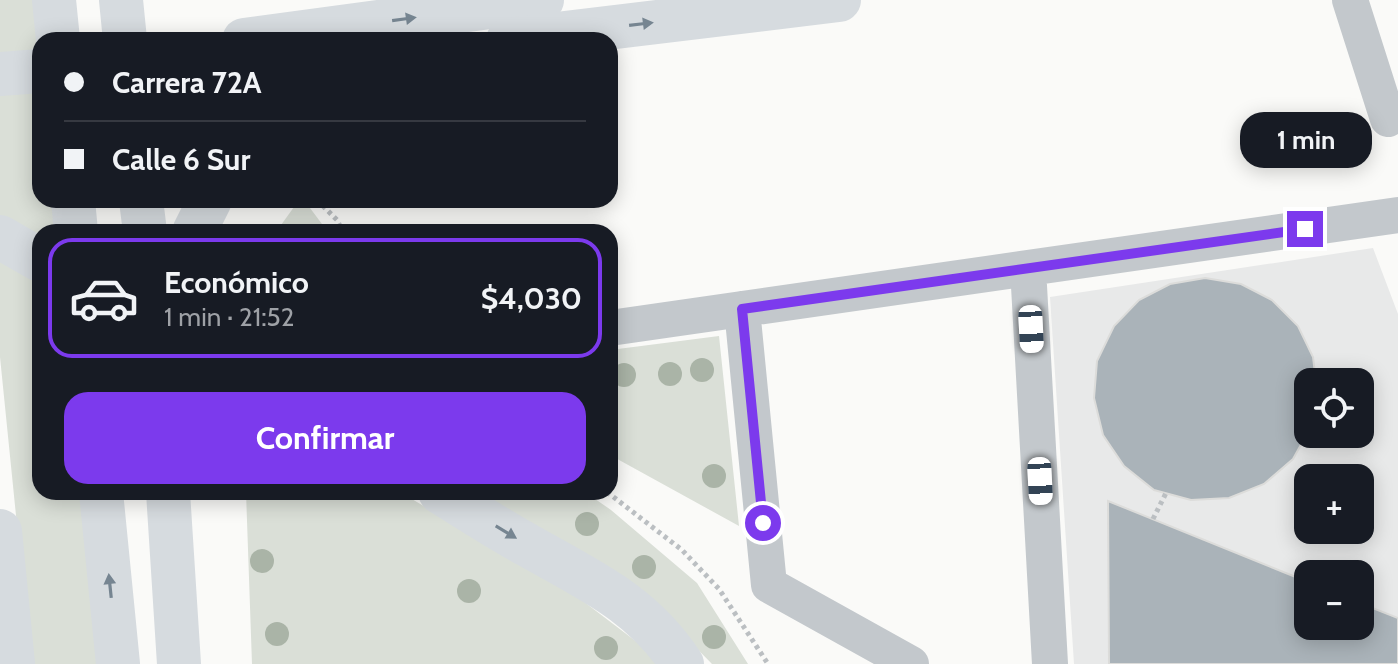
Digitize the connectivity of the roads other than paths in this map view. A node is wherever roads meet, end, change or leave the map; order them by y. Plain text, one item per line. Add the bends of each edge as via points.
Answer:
1 (54, 0) edge
2 (121, 0) edge
3 (542, 0) edge
4 (839, 0) edge
5 (1350, 0) edge
6 (57, 32) edge
7 (124, 32) edge
8 (304, 32) edge
9 (574, 32) edge
10 (32, 72) edge
11 (0, 74) edge
12 (1388, 119) dead end
13 (1398, 215) edge
14 (0, 237) edge
15 (32, 255) edge
16 (1028, 268) junction
17 (742, 309) junction
18 (618, 327) edge
19 (102, 500) edge
20 (169, 500) edge
21 (453, 500) edge
22 (0, 531) edge
23 (13, 664) edge
24 (118, 664) edge
25 (179, 664) edge
26 (682, 664) edge
27 (911, 664) edge
28 (1050, 664) edge

1 - 6 main road
2 - 7 main road
8 -> 3 main road
9 -> 4 main road
5 - 12 street
10 - 11 main road
13 - 16 street
14 - 15 main road
16 - 17 street
16 - 28 street
17 - 18 street
17 - 27 street via 769,585
24 -> 19 main road
20 - 25 main road
21 -> 26 main road via 623,601 651,625
22 - 23 main road

